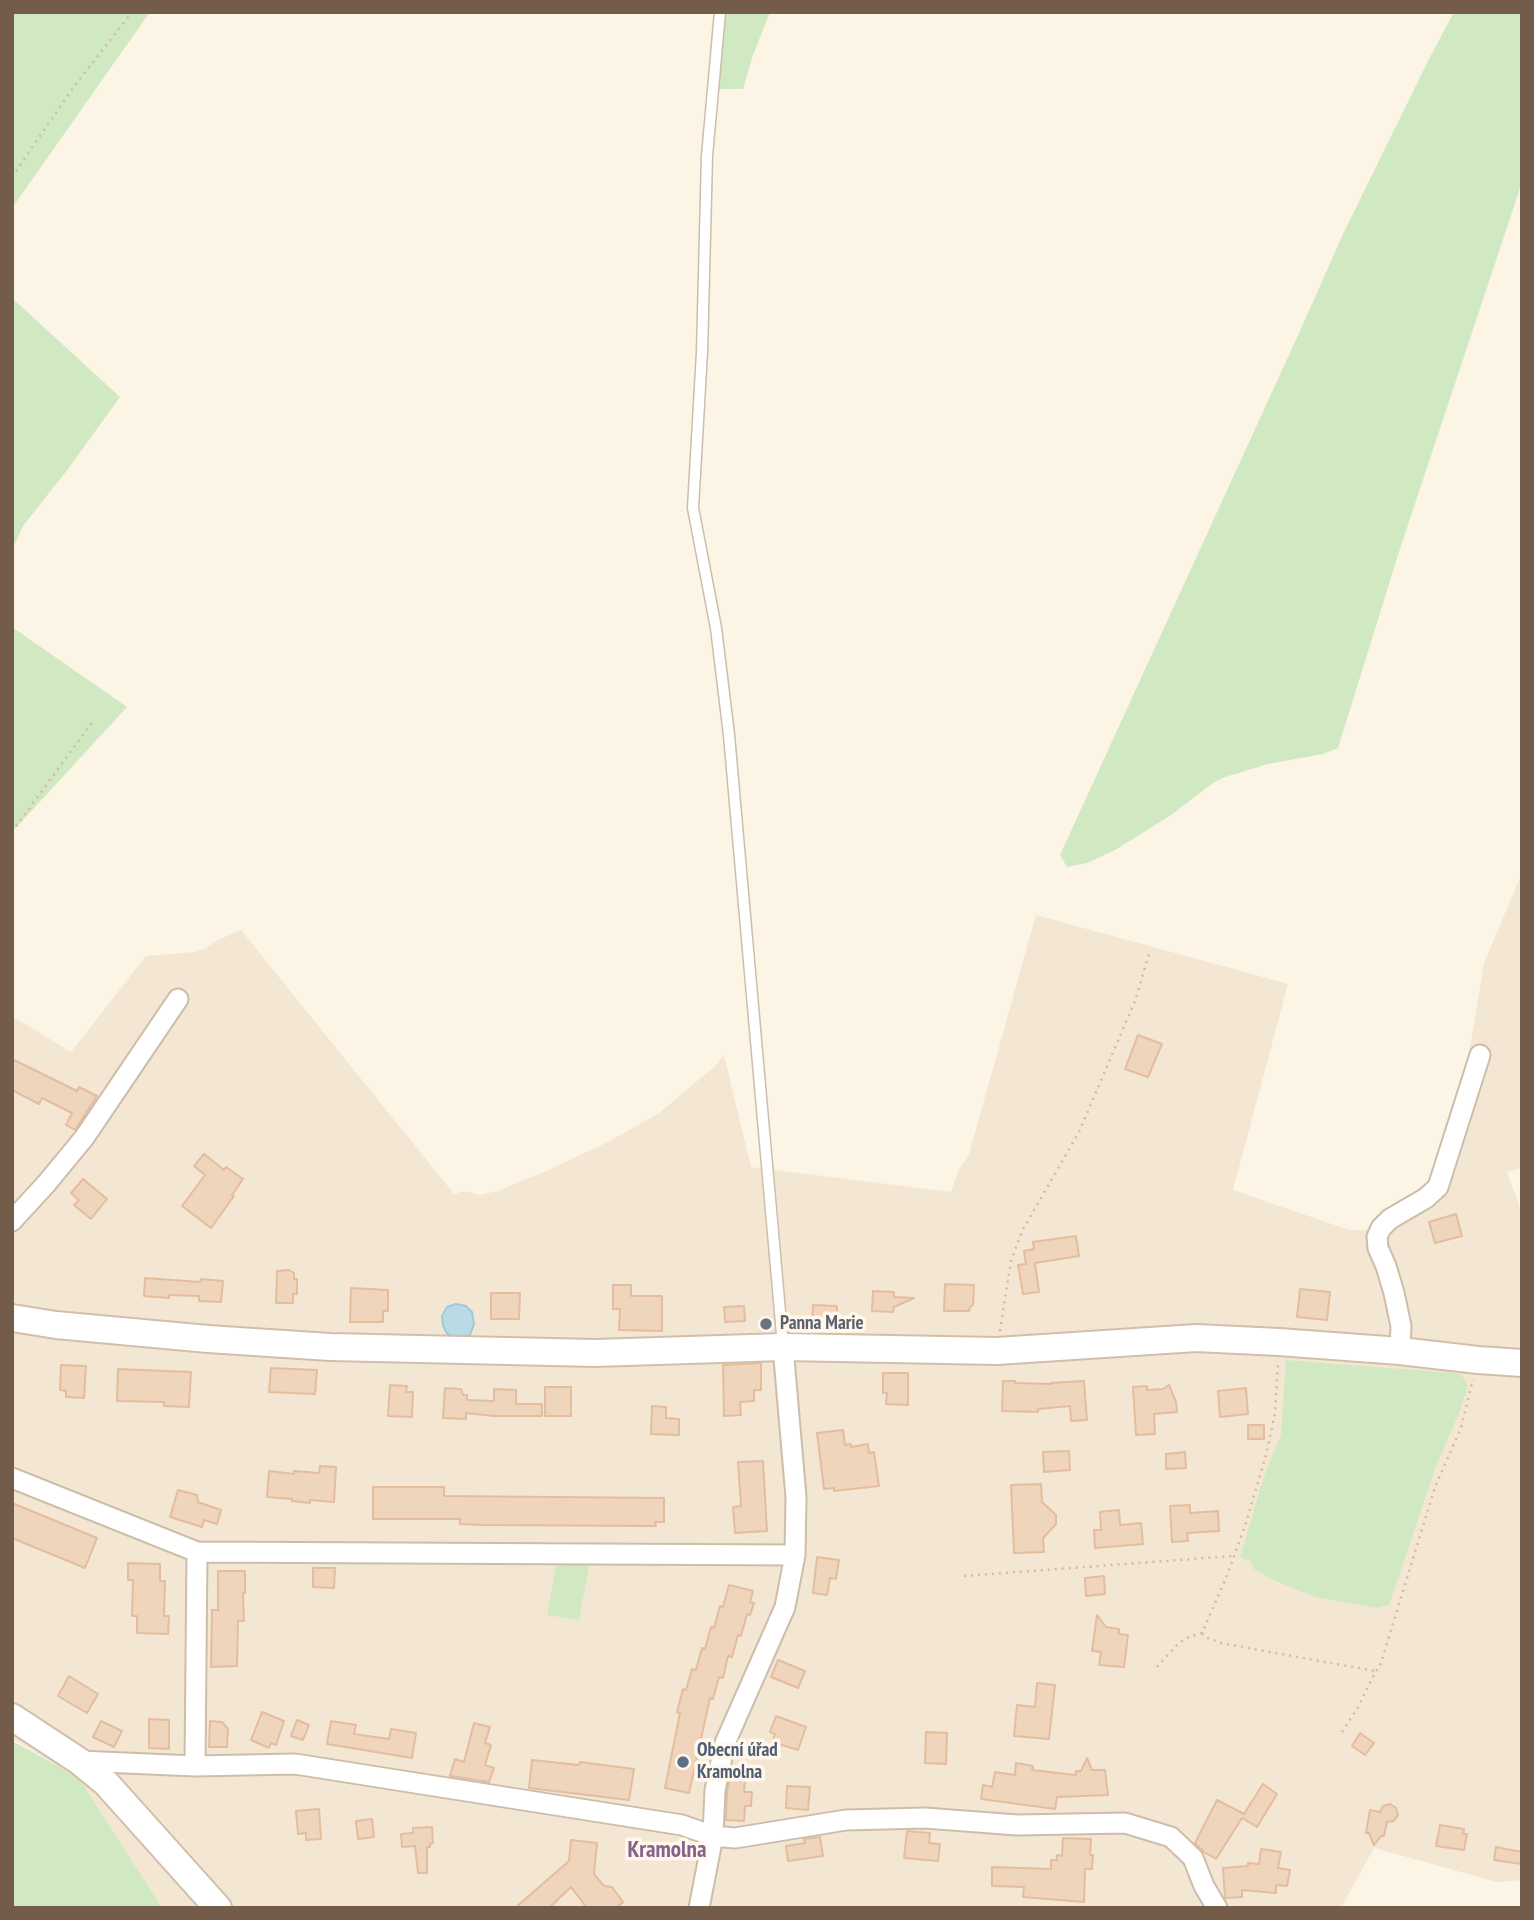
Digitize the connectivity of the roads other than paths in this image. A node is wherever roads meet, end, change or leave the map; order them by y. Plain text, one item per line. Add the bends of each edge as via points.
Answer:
1 (720, 12) edge
2 (178, 999) dead end
3 (1480, 1055) dead end
4 (12, 1221) edge
5 (12, 1318) edge
6 (783, 1347) junction
7 (1400, 1351) junction
8 (1522, 1363) edge
9 (12, 1478) edge
10 (197, 1552) junction
11 (795, 1555) junction
12 (12, 1717) edge
13 (79, 1761) junction
14 (195, 1766) junction
15 (713, 1836) junction
16 (218, 1908) edge
17 (699, 1908) edge
18 (1217, 1908) edge

1 - 6 lane via 707,156 693,508 716,628 729,735
2 - 4 street via 84,1138
3 - 7 street via 1438,1187 1390,1219 1377,1237 1401,1326
5 - 6 street via 330,1347 595,1353
6 - 7 street via 997,1351 1196,1338
6 - 11 street via 796,1497
7 - 8 street
9 - 10 street
10 - 11 street
10 - 14 street
11 - 15 street via 785,1607 725,1743 715,1790
12 - 13 street
13 - 14 street
13 - 16 street via 106,1783
14 - 15 street via 295,1764 682,1825
15 - 17 street
15 - 18 street via 735,1838 845,1820 1125,1823 1171,1837 1193,1858

